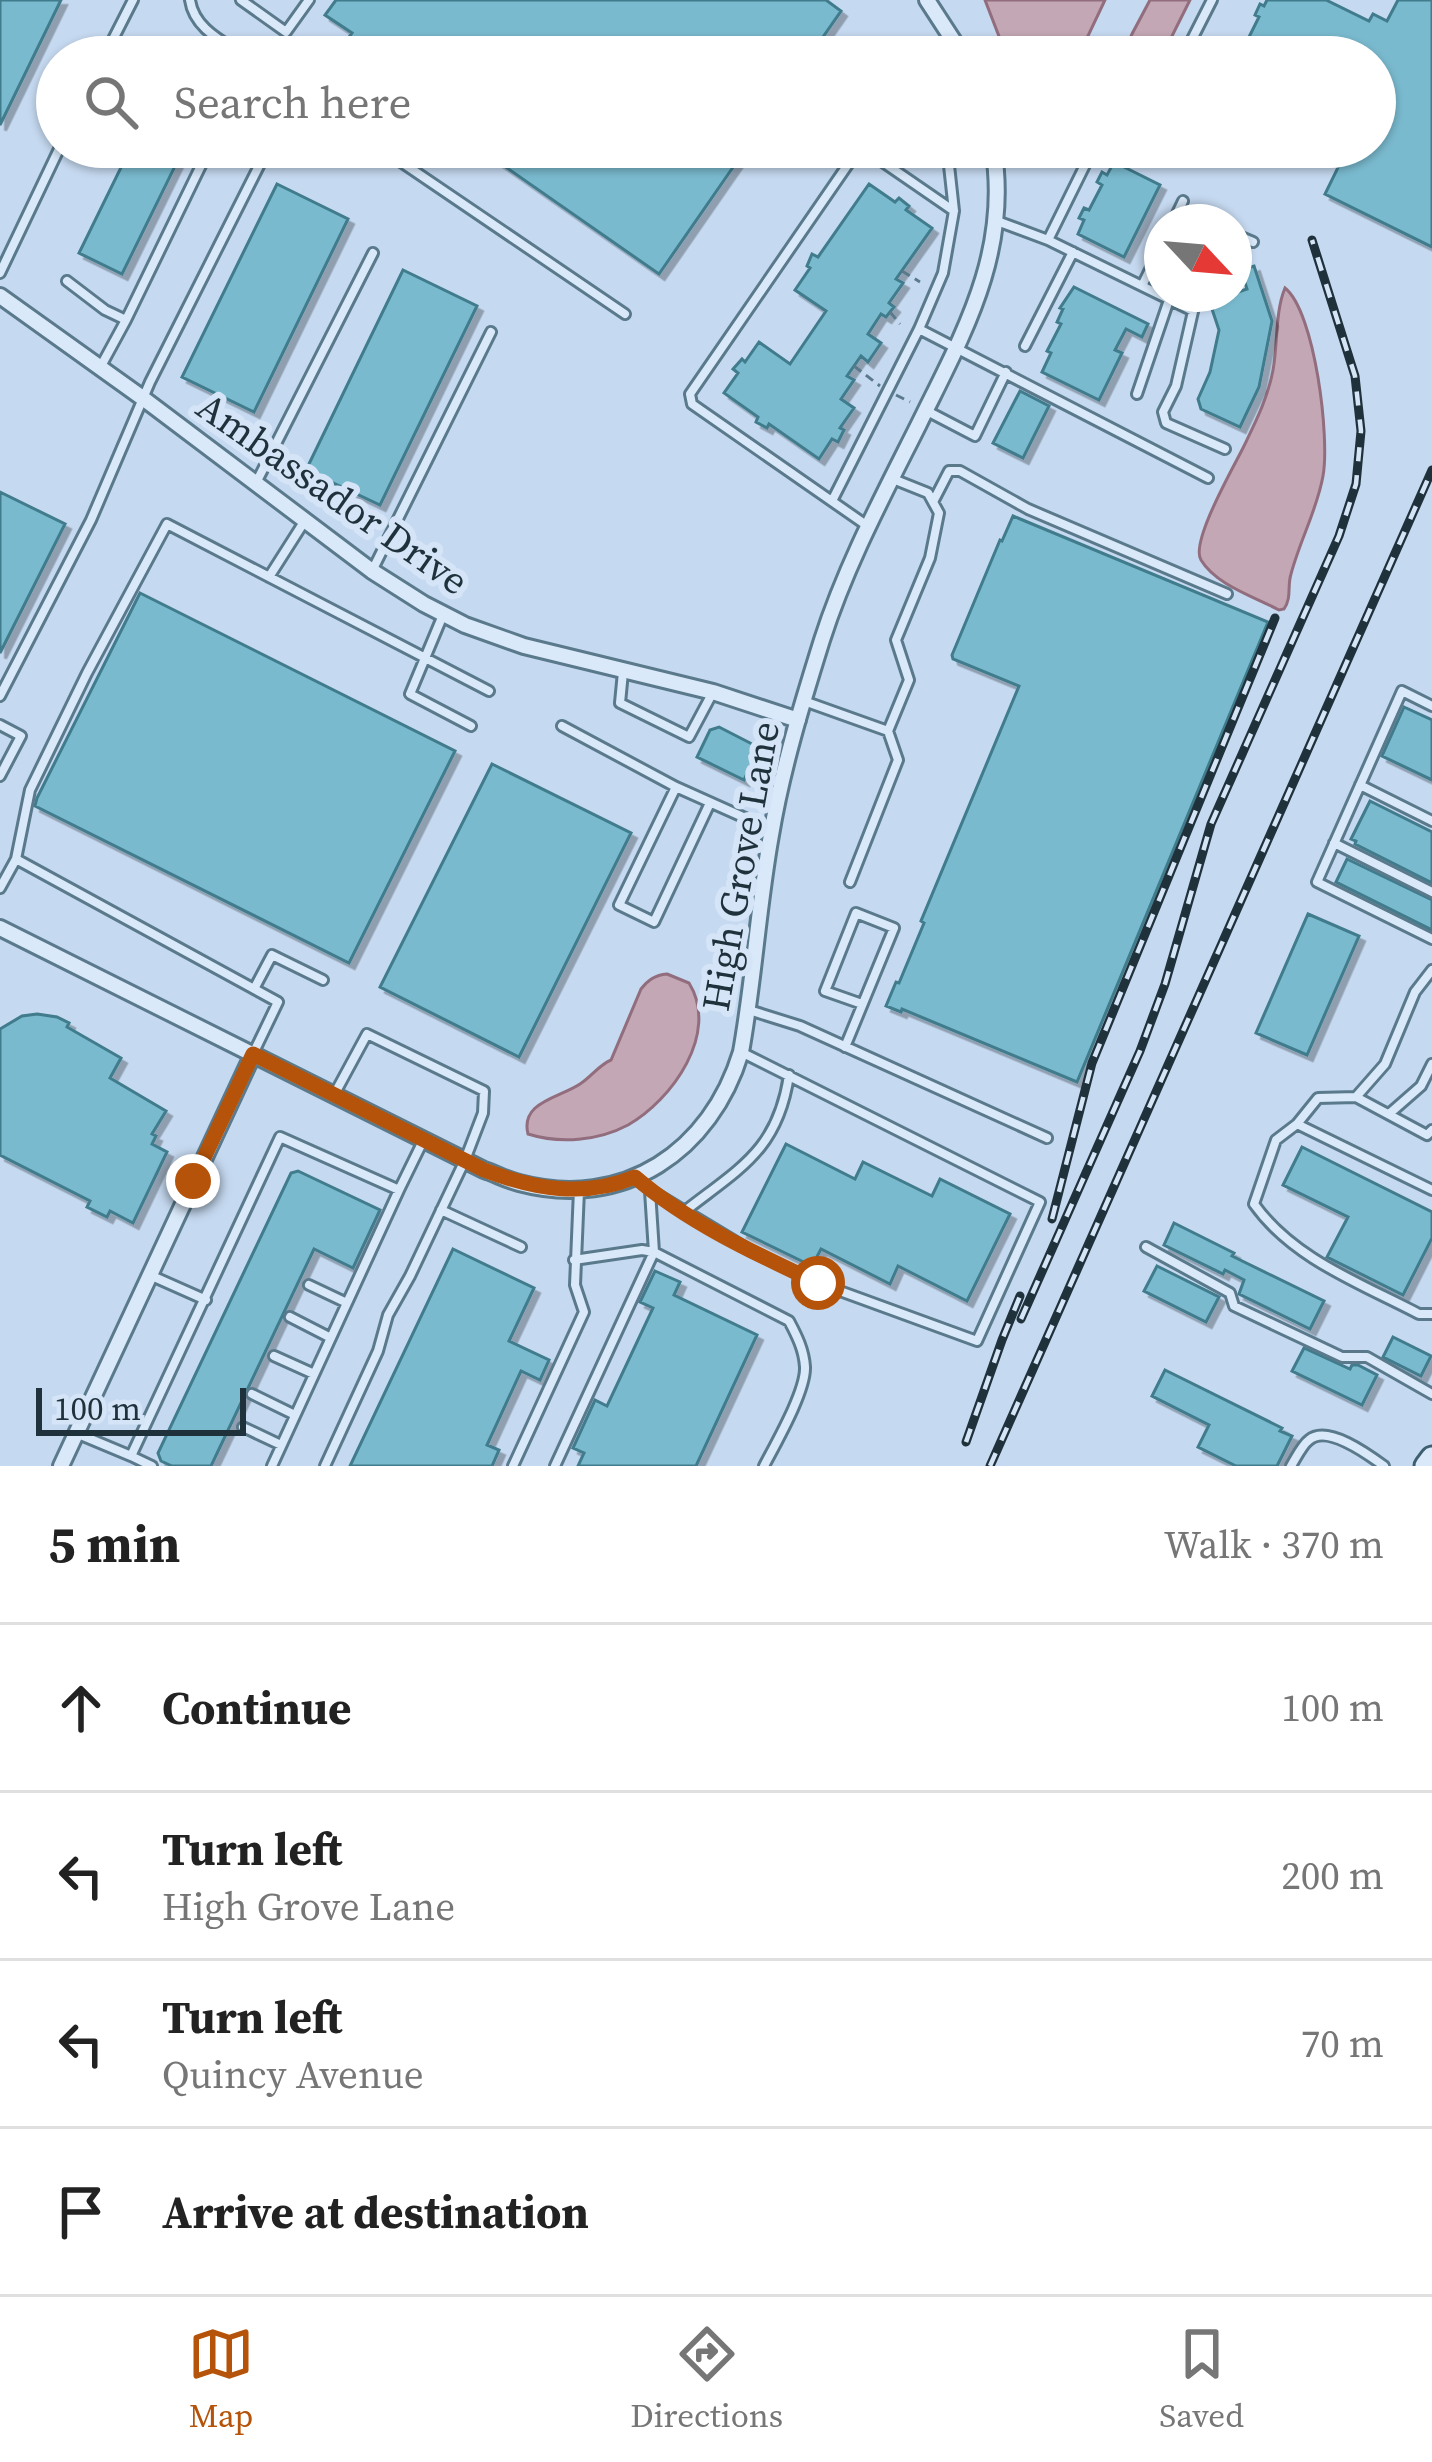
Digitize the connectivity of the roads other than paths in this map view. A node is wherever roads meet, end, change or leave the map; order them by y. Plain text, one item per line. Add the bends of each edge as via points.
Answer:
1 (133, 0) edge
2 (190, 0) edge
3 (241, 0) edge
4 (309, 0) edge
5 (927, 0) edge
6 (1212, 0) edge
7 (115, 36) edge
8 (216, 36) edge
9 (952, 36) edge
10 (1194, 36) edge
11 (50, 168) edge
12 (200, 168) edge
13 (258, 168) edge
14 (410, 168) edge
15 (846, 168) edge
16 (892, 168) edge
17 (949, 168) edge
18 (995, 168) edge
19 (1084, 168) edge
20 (1184, 201) dead end
21 (1182, 204) edge
22 (954, 211) junction
23 (995, 221) junction
24 (1048, 240) junction
25 (1073, 252) junction
26 (373, 253) dead end
27 (0, 273) edge
28 (67, 281) dead end
29 (1144, 282) edge
30 (1142, 286) joint
31 (0, 296) edge
32 (1165, 312) edge
33 (1193, 312) edge
34 (625, 314) dead end
35 (126, 320) junction
36 (920, 329) junction
37 (491, 332) dead end
38 (957, 346) junction
39 (1025, 346) dead end
40 (99, 368) junction
41 (1006, 372) junction
42 (1137, 394) dead end
43 (144, 399) junction
44 (926, 411) junction
45 (1226, 449) dead end
46 (1208, 478) dead end
47 (892, 479) junction
48 (255, 483) junction
49 (832, 501) junction
50 (933, 502) junction
51 (305, 520) junction
52 (869, 527) junction
53 (372, 571) junction
54 (268, 577) junction
55 (1227, 594) dead end
56 (444, 614) junction
57 (425, 658) junction
58 (623, 671) junction
59 (488, 691) dead end
60 (713, 692) junction
61 (0, 695) edge
62 (803, 701) junction
63 (1432, 706) edge
64 (797, 720) junction
65 (0, 724) edge
66 (471, 726) dead end
67 (562, 726) dead end
68 (888, 730) junction
69 (0, 776) edge
70 (1360, 785) junction
71 (676, 787) junction
72 (710, 803) junction
73 (1432, 821) edge
74 (772, 830) junction
75 (1334, 843) junction
76 (16, 859) junction
77 (850, 882) dead end
78 (0, 888) edge
79 (1432, 892) edge
80 (0, 928) edge
81 (1432, 939) edge
82 (1432, 970) edge
83 (323, 980) dead end
84 (254, 989) junction
85 (862, 1004) junction
86 (748, 1009) junction
87 (845, 1047) junction
88 (742, 1052) junction
89 (253, 1054) junction
90 (1432, 1064) edge
91 (789, 1075) junction
92 (334, 1095) junction
93 (1356, 1097) junction
94 (1389, 1114) junction
95 (1297, 1124) junction
96 (1432, 1130) edge
97 (1047, 1138) dead end
98 (424, 1139) junction
99 (464, 1160) junction
100 (635, 1177) junction
101 (399, 1190) junction
102 (579, 1190) junction
103 (650, 1190) junction
104 (1432, 1190) edge
105 (441, 1210) junction
106 (685, 1211) junction
107 (521, 1247) dead end
108 (1146, 1247) dead end
109 (654, 1252) junction
110 (574, 1260) junction
111 (150, 1275) junction
112 (309, 1285) dead end
113 (206, 1300) junction
114 (347, 1303) junction
115 (1432, 1314) edge
116 (290, 1317) dead end
117 (331, 1338) junction
118 (274, 1356) dead end
119 (314, 1374) junction
120 (252, 1394) dead end
121 (1432, 1394) edge
122 (295, 1415) junction
123 (243, 1427) dead end
124 (76, 1433) junction
125 (281, 1445) junction
126 (131, 1456) junction
127 (1432, 1458) edge
128 (61, 1466) edge
129 (152, 1466) edge
130 (272, 1466) edge
131 (325, 1466) edge
132 (513, 1466) edge
133 (555, 1466) edge
134 (764, 1466) edge
135 (1291, 1466) edge
136 (1384, 1466) edge
137 (1426, 1466) edge

1 - 7 lane
2 - 8 lane
3 - 4 lane via 286,32
5 - 9 street
6 - 10 lane
11 - 27 lane
12 - 35 lane
13 - 43 lane
14 - 34 lane
15 - 49 lane via 690,394 692,404
16 - 22 lane
17 - 22 lane
18 - 23 street, High Grove Lane
19 - 24 lane
20 - 21 lane
22 - 36 lane via 943,273
23 - 24 lane
23 - 38 street, High Grove Lane via 983,285
24 - 25 lane
25 - 30 lane
25 - 39 lane
26 - 48 lane
28 - 35 lane
29 - 30 lane
31 - 40 street, Ambassador Drive
32 - 42 lane
33 - 45 lane via 1163,412 1166,423
35 - 40 lane
36 - 38 lane
36 - 49 lane
37 - 53 lane
38 - 41 lane
38 - 44 street, High Grove Lane
40 - 43 street, Ambassador Drive
41 - 44 lane via 975,436
41 - 46 lane
43 - 48 street, Ambassador Drive
43 - 61 lane
44 - 47 street, High Grove Lane
47 - 50 lane via 924,490
47 - 52 street, High Grove Lane
48 - 51 street, Ambassador Drive
49 - 52 lane
50 - 55 lane via 949,471 960,471 1028,509
50 - 68 lane via 939,513 930,558 896,640 909,680
51 - 53 street, Ambassador Drive
51 - 54 lane
52 - 62 street, High Grove Lane
53 - 56 street, Ambassador Drive
54 - 57 lane
54 - 76 lane via 167,524 30,790
56 - 57 lane
56 - 58 street, Ambassador Drive
57 - 59 lane
57 - 66 lane via 410,694
58 - 60 street, Ambassador Drive
58 - 60 lane via 620,703 689,737
60 - 64 street, Ambassador Drive
62 - 64 street, High Grove Lane
62 - 68 lane
63 - 70 lane via 1402,691
64 - 74 street, High Grove Lane
65 - 69 lane via 21,736
67 - 71 lane
68 - 77 lane via 898,760
70 - 73 lane
70 - 75 lane
71 - 72 lane
71 - 72 lane via 619,905 654,922
72 - 74 lane
74 - 86 street, High Grove Lane
75 - 79 lane
75 - 81 lane via 1317,882
76 - 78 lane
76 - 84 lane
80 - 89 street, High Grove Lane
82 - 93 lane via 1385,1064
83 - 84 lane via 272,955
84 - 89 lane via 278,1002
85 - 85 lane via 894,928 856,913 825,991
85 - 87 lane
86 - 87 lane
86 - 88 street, High Grove Lane
87 - 97 lane
88 - 91 lane
88 - 100 street, High Grove Lane via 701,1130
89 - 92 street, High Grove Lane
89 - 111 street
90 - 94 lane
91 - 106 lane via 767,1141
91 - 106 lane via 1040,1202 977,1341 818,1283
92 - 98 street, High Grove Lane
92 - 99 lane via 367,1034 484,1091
93 - 94 lane
93 - 95 lane via 1318,1098
94 - 96 lane via 1427,1135
95 - 104 lane
95 - 115 lane via 1276,1140 1254,1204 1269,1226 1315,1260
98 - 99 street, High Grove Lane
98 - 101 lane
99 - 102 street, High Grove Lane via 518,1183
99 - 105 lane
100 - 102 street, High Grove Lane
100 - 103 lane
101 - 113 lane via 280,1137
101 - 114 lane
102 - 110 lane
103 - 106 lane
103 - 109 lane
105 - 107 lane
105 - 131 lane
108 - 121 lane via 1230,1293 1234,1306 1342,1357 1367,1358
109 - 110 lane
109 - 133 lane
109 - 134 lane via 789,1321 800,1342 806,1372
110 - 132 lane via 584,1312
111 - 113 lane
111 - 124 street
112 - 114 lane
113 - 126 lane
114 - 117 lane
116 - 117 lane
117 - 119 lane
118 - 119 lane
119 - 122 lane
120 - 122 lane
122 - 125 lane
123 - 125 lane
124 - 126 lane
124 - 128 street
125 - 130 lane
126 - 129 lane
127 - 137 main road
135 - 136 lane via 1321,1434

